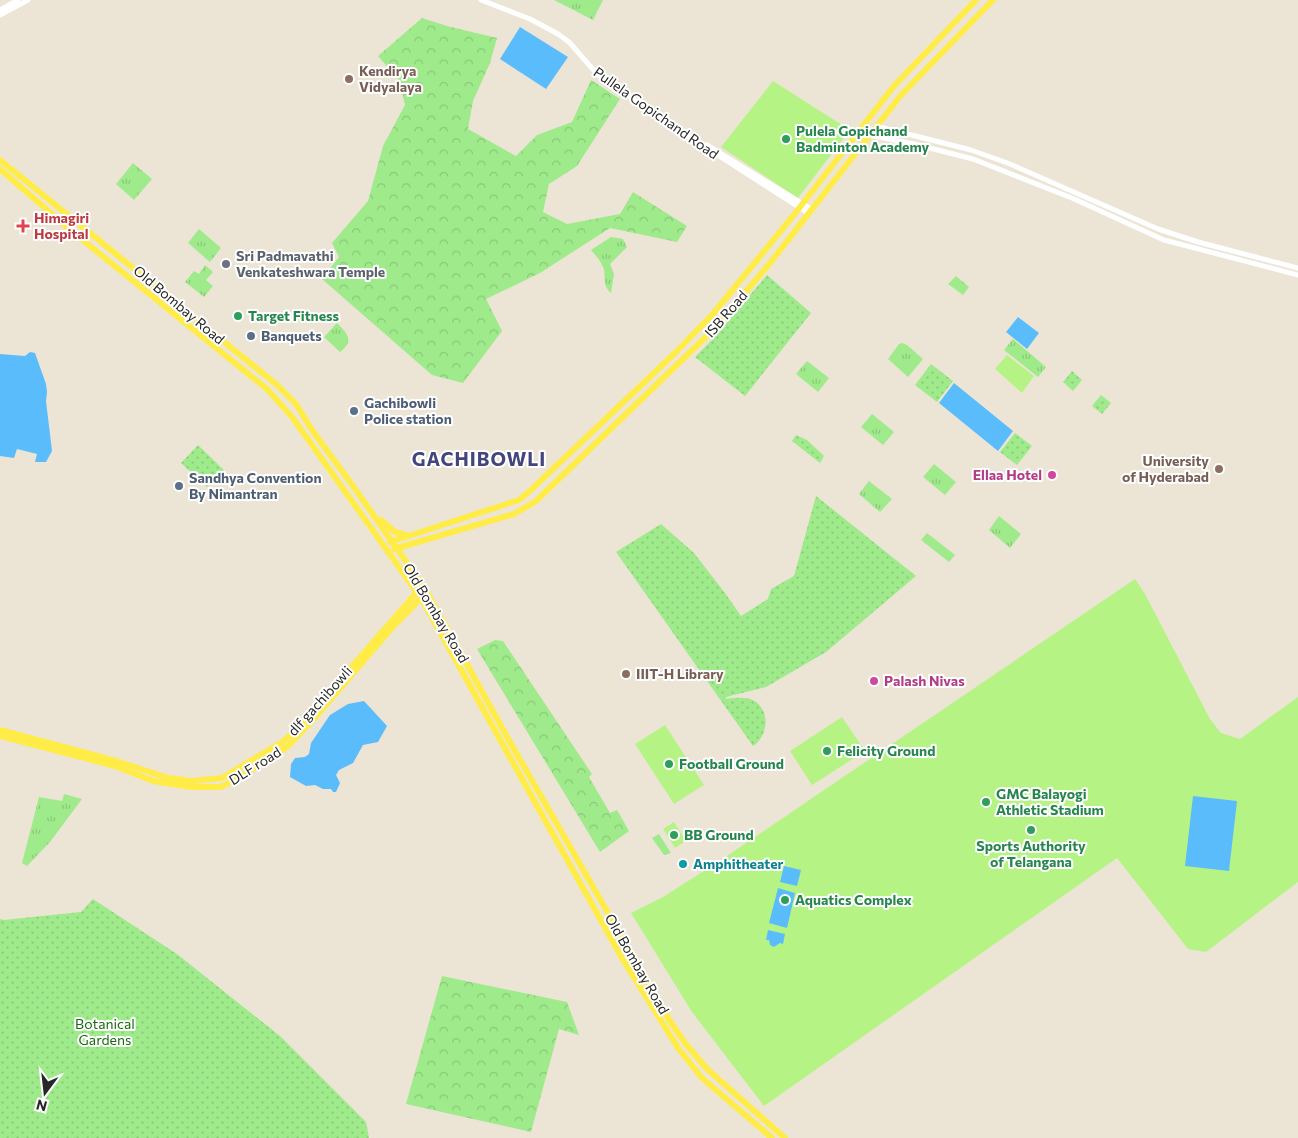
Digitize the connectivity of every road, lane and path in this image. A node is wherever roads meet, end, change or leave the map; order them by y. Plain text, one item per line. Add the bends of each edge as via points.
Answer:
1 (18, 0) edge
2 (28, 0) edge
3 (480, 0) edge
4 (488, 0) edge
5 (976, 0) edge
6 (993, 0) edge
7 (0, 10) edge
8 (0, 15) edge
9 (876, 126) junction
10 (682, 131) junction
11 (869, 136) junction
12 (0, 160) edge
13 (0, 170) edge
14 (800, 206) junction
15 (809, 211) junction
16 (1298, 268) edge
17 (1298, 276) edge
18 (306, 421) junction
19 (299, 426) junction
20 (589, 436) junction
21 (597, 443) junction
22 (370, 510) junction
23 (406, 535) junction
24 (428, 539) junction
25 (392, 541) junction
26 (383, 545) junction
27 (397, 548) junction
28 (389, 552) junction
29 (405, 561) junction
30 (417, 592) junction
31 (421, 598) junction
32 (0, 730) edge
33 (0, 736) edge
34 (222, 778) junction
35 (225, 785) junction
36 (621, 937) junction
37 (613, 942) junction
38 (772, 1138) edge
39 (785, 1138) edge

1 - 7 street
2 - 8 street
3 - 10 street, Pullela Gopichand Road via 530,19 558,34 570,42 598,75
4 - 10 street, Pullela Gopichand Road via 530,16 572,40 600,73
5 - 14 main road, ISB Road via 894,86
6 - 9 main road, ISB Road via 901,94
9 - 11 main road, ISB Road
9 - 16 street via 971,150 1010,164 1158,229
10 - 14 street, Pullela Gopichand Road
11 - 15 main road, ISB Road
11 - 17 street via 973,159 1072,198 1164,240
12 - 18 main road, Old Bombay Road via 276,384 296,404
13 - 19 main road, Old Bombay Road via 267,389
14 - 15 street, Pullela Gopichand Road
14 - 20 main road, ISB Road via 712,315
15 - 21 main road, ISB Road via 715,328
18 - 19 main road
18 - 22 main road, Old Bombay Road
19 - 26 main road, Old Bombay Road
20 - 21 main road
20 - 23 main road, ISB Road via 519,500
21 - 24 main road, ISB Road via 526,508
22 - 23 main road via 392,530
22 - 25 main road, Old Bombay Road
23 - 25 main road, ISB Road
24 - 27 main road, ISB Road
24 - 29 main road via 406,550
25 - 26 main road, ISB Road
25 - 27 main road, Old Bombay Road
26 - 28 main road, Old Bombay Road
27 - 28 main road, ISB Road
27 - 29 main road, Old Bombay Road
28 - 30 main road, Old Bombay Road
29 - 36 main road, Old Bombay Road via 442,618
30 - 31 main road, Old Bombay Road
30 - 34 main road, dlf gachibowli via 284,741
31 - 35 main road, DLF road via 288,746
31 - 37 main road, Old Bombay Road
32 - 34 main road, dlf gachibowli via 168,778 192,781
33 - 35 main road, DLF road via 115,766 153,781 191,787
34 - 35 street
36 - 37 main road
36 - 39 main road, Old Bombay Road via 685,1043 707,1069
37 - 38 main road, Old Bombay Road via 683,1055 702,1078

